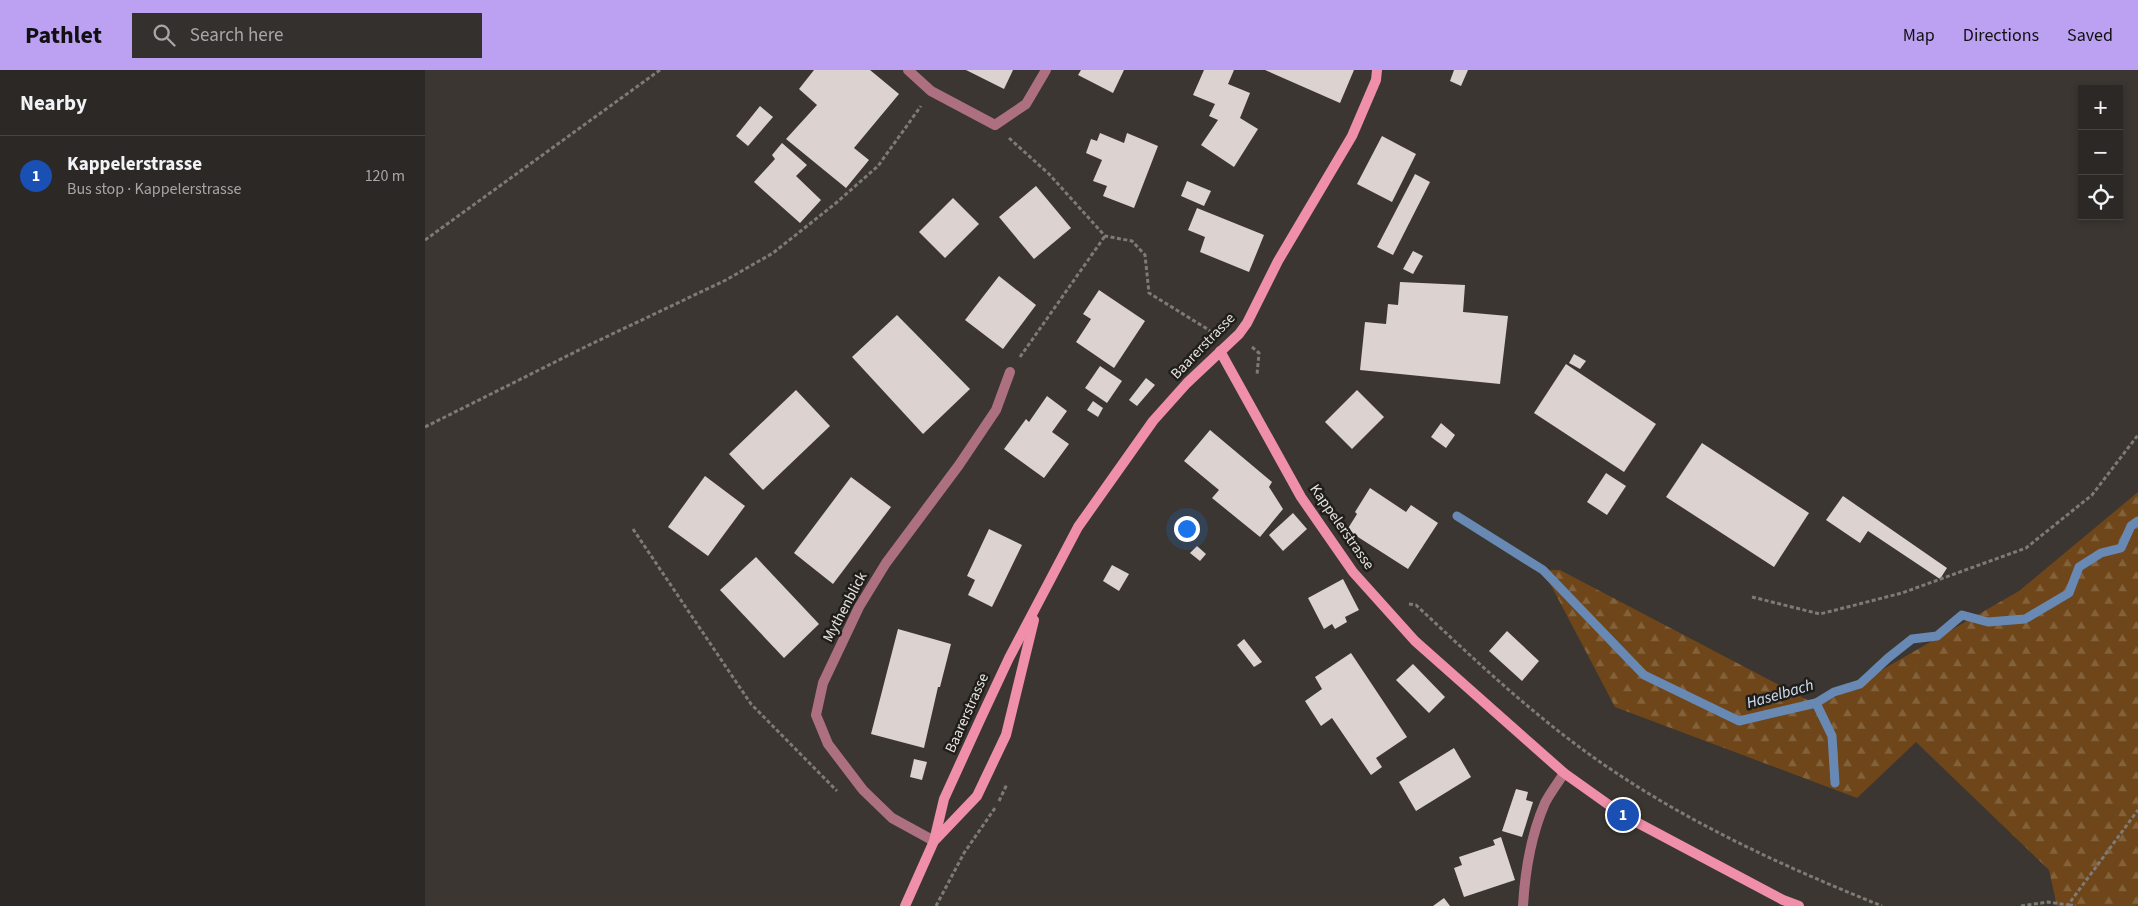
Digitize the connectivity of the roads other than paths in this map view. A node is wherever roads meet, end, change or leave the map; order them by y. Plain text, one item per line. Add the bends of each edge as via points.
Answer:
1 (908, 70) edge
2 (1046, 70) edge
3 (1377, 70) edge
4 (1220, 352) junction
5 (1010, 372) road end
6 (1039, 602) junction
7 (1564, 773) junction
8 (934, 841) junction
9 (905, 906) edge
10 (1523, 906) edge
11 (1799, 906) edge

1 - 2 street via 931,91 995,125 1026,104
3 - 4 street, Baarerstrasse via 1376,80 1352,136 1278,261 1247,324
4 - 6 street, Baarerstrasse via 1187,383 1147,429 1078,527
4 - 7 street, Kappelerstrasse via 1301,497 1353,572 1415,640
5 - 8 street, Mythenblick via 997,410 881,570 859,607 823,683 816,714 828,744 863,790 892,818
6 - 8 street, Baarerstrasse via 1009,658 945,798
6 - 8 street, Baarerstrasse via 1006,735 977,796
7 - 10 street via 1546,802 1533,837
7 - 11 street, Kappelerstrasse via 1623,815
8 - 9 street, Baarerstrasse

